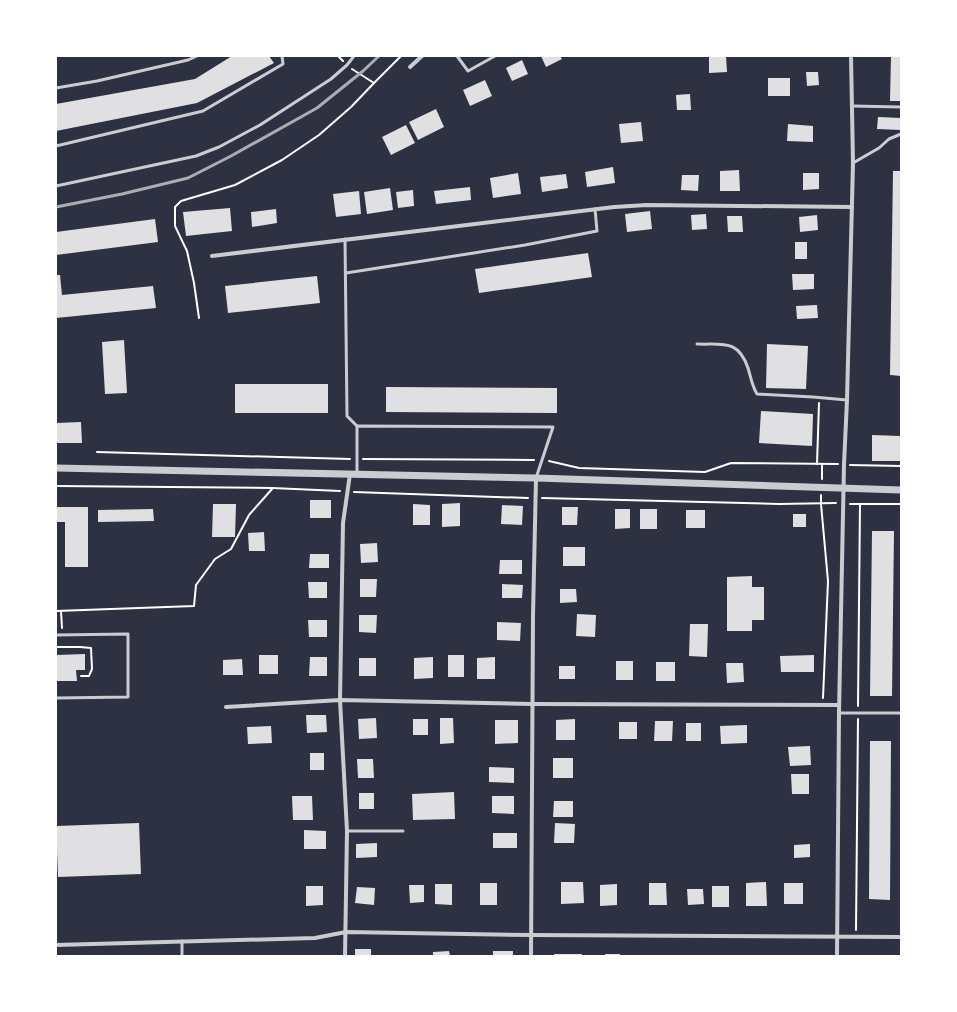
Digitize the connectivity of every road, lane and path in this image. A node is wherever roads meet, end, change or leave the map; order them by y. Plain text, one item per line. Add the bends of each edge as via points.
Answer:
1 (197, 56) edge
2 (282, 56) edge
3 (338, 56) edge
4 (354, 56) edge
5 (401, 56) edge
6 (422, 56) edge
7 (457, 56) edge
8 (495, 56) edge
9 (852, 56) edge
10 (347, 65) junction
11 (410, 67) dead end
12 (374, 83) junction
13 (56, 88) edge
14 (852, 106) junction
15 (901, 106) edge
16 (901, 134) edge
17 (56, 146) edge
18 (853, 163) junction
19 (56, 186) edge
20 (852, 206) junction
21 (595, 209) junction
22 (345, 239) junction
23 (212, 256) dead end
24 (346, 273) junction
25 (199, 318) dead end
26 (697, 344) dead end
27 (819, 397) junction
28 (847, 400) junction
29 (357, 426) junction
30 (97, 452) dead end
31 (357, 459) junction
32 (542, 460) junction
33 (817, 464) junction
34 (822, 464) junction
35 (844, 464) junction
36 (901, 466) edge
37 (56, 468) edge
38 (353, 474) junction
39 (536, 478) junction
40 (56, 486) edge
41 (822, 487) junction
42 (844, 487) junction
43 (272, 488) junction
44 (901, 490) edge
45 (348, 491) junction
46 (536, 498) junction
47 (821, 504) junction
48 (843, 504) junction
49 (901, 504) edge
50 (56, 611) edge
51 (56, 635) edge
52 (56, 647) edge
53 (82, 676) dead end
54 (56, 698) edge
55 (340, 700) junction
56 (532, 704) junction
57 (823, 705) junction
58 (839, 705) junction
59 (226, 707) dead end
60 (839, 713) junction
61 (901, 713) edge
62 (347, 831) junction
63 (403, 831) dead end
64 (346, 932) junction
65 (531, 935) junction
66 (837, 937) junction
67 (901, 937) edge
68 (182, 941) junction
69 (56, 945) edge
70 (182, 956) edge
71 (345, 956) edge
72 (530, 956) edge
73 (837, 956) edge

1 - 13 lane via 97,81
2 - 17 lane via 283,64 203,111
3 - 10 path
4 - 10 lane
5 - 12 path
6 - 11 street
7 - 8 lane via 468,71
9 - 14 street
10 - 12 path
10 - 19 lane via 296,103 219,147 196,156
12 - 25 path via 319,135 282,160 235,185 181,202 175,207 175,226 187,251
14 - 15 lane
14 - 18 street
16 - 18 lane
18 - 20 street
20 - 21 street via 647,205
20 - 28 street
21 - 22 street
21 - 24 lane via 597,231
22 - 23 street
22 - 24 lane
24 - 29 lane via 346,416
26 - 27 lane via 735,348 742,354 757,394
27 - 28 lane
27 - 33 path
28 - 35 street
29 - 31 lane
29 - 32 lane via 553,427
30 - 31 path
31 - 32 path
31 - 38 lane
32 - 33 path via 579,468 705,472 731,463
32 - 39 lane
33 - 34 path
34 - 35 path
34 - 41 path
35 - 36 path
35 - 42 street
37 - 38 street
38 - 39 street
38 - 45 street
39 - 41 street
39 - 46 street
40 - 43 path
41 - 42 street
41 - 47 path
42 - 44 street
42 - 48 street
43 - 45 path
43 - 50 path via 249,515 231,549 215,559 196,585 194,606
45 - 46 path
45 - 55 street via 343,524
46 - 47 path
46 - 56 street
47 - 48 path
47 - 57 path via 828,581
48 - 49 path
48 - 58 street
51 - 54 lane via 128,634 128,697
52 - 53 path via 91,648 92,669 89,676
55 - 56 street
55 - 59 street
55 - 62 street
56 - 57 street
56 - 65 street
57 - 58 street
58 - 60 street
60 - 61 lane
60 - 66 street
62 - 63 lane
62 - 64 street
64 - 65 street
64 - 68 street via 314,938
64 - 71 street
65 - 66 street
65 - 72 street
66 - 67 street
66 - 73 street
68 - 69 street
68 - 70 lane

